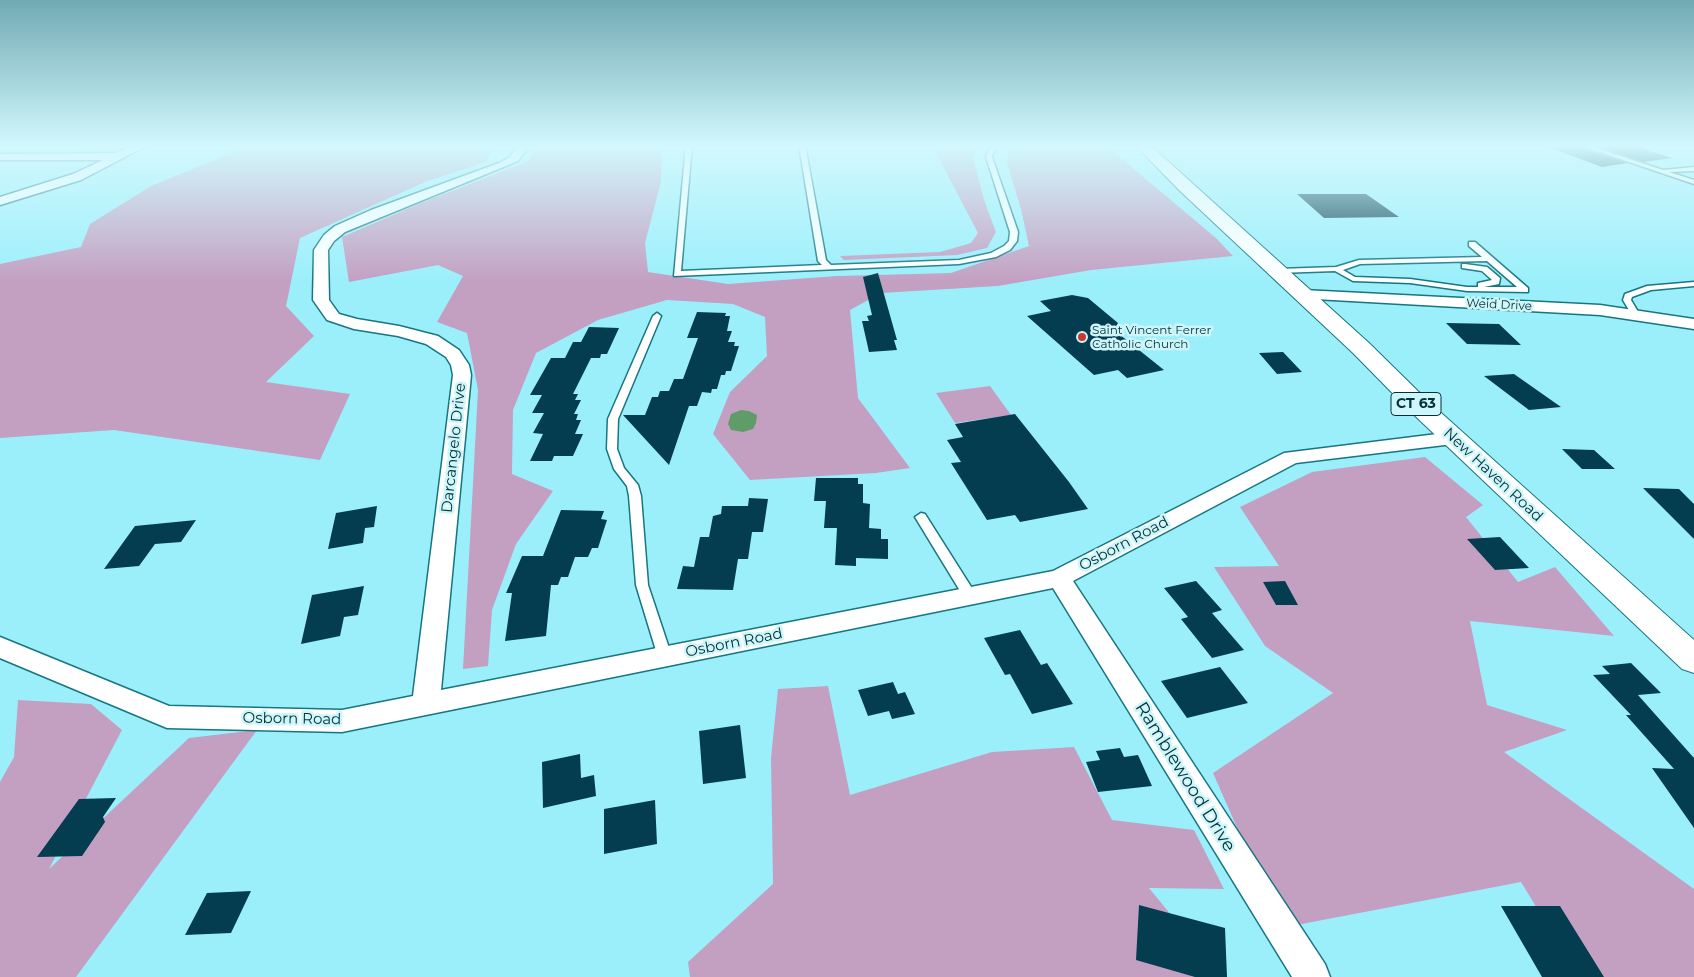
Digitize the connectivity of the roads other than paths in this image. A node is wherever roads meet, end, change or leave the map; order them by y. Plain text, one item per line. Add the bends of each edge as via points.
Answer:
1 (32, 191) edge
2 (435, 191) edge
3 (684, 191) edge
4 (810, 191) edge
5 (1000, 191) edge
6 (1189, 191) edge
7 (0, 201) edge
8 (1472, 244) dead end
9 (1490, 259) junction
10 (1455, 266) dead end
11 (828, 267) junction
12 (1377, 267) dead end
13 (1337, 269) junction
14 (1278, 271) junction
15 (1694, 284) edge
16 (1432, 285) junction
17 (1303, 294) junction
18 (657, 316) dead end
19 (1636, 316) junction
20 (1694, 324) edge
21 (1452, 438) junction
22 (921, 517) dead end
23 (1059, 578) junction
24 (970, 596) junction
25 (0, 647) edge
26 (665, 657) junction
27 (1694, 659) edge
28 (426, 704) junction
29 (1312, 977) edge

1 - 7 street
2 - 28 street, Darcangelo Drive via 340,230 321,250 321,300 333,316 432,340 452,354 460,365 462,375
3 - 11 lane via 676,274
4 - 11 lane via 822,262
5 - 11 lane via 1014,232 1013,241 993,255 965,261
6 - 14 main road, New Haven Road / CT 63
8 - 9 lane
9 - 13 lane via 1358,262
9 - 16 lane via 1525,290
10 - 16 lane via 1484,269 1496,278 1496,282
12 - 13 lane
13 - 14 lane
13 - 16 lane via 1353,279
14 - 17 main road, New Haven Road / CT 63
15 - 19 lane via 1650,288 1628,296
17 - 19 street, Weid Drive via 1600,310
17 - 21 main road, New Haven Road / CT 63
18 - 26 lane via 613,419 612,449 619,469 632,485 635,496 642,585
19 - 20 street, Weid Drive
21 - 23 street, Osborn Road via 1291,457
21 - 27 main road, New Haven Road / CT 63
22 - 24 lane
23 - 24 street, Osborn Road
23 - 29 street, Ramblewood Drive
24 - 26 street, Osborn Road
25 - 28 street, Osborn Road via 167,717 342,721
26 - 28 street, Osborn Road

